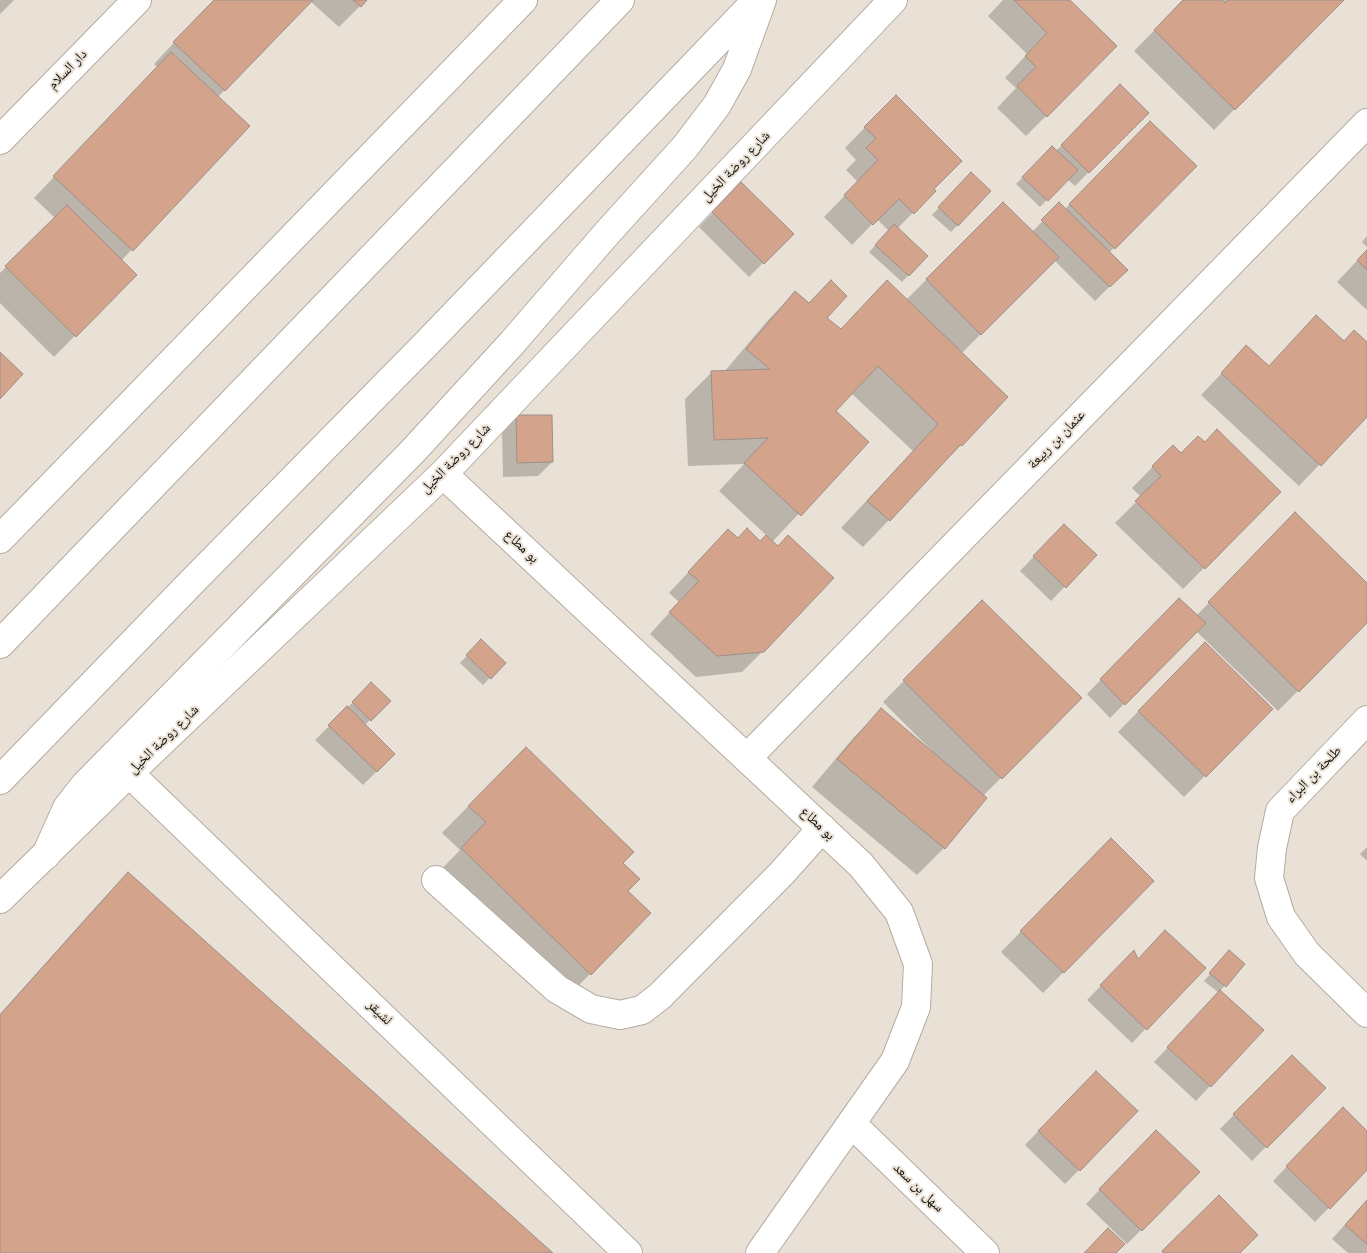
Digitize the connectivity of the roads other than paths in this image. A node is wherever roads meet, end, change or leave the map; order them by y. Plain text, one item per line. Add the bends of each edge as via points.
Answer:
1 (137, 0) edge
2 (523, 0) edge
3 (620, 0) edge
4 (757, 0) edge
5 (762, 0) edge
6 (893, 0) edge
7 (1367, 123) edge
8 (0, 140) edge
9 (443, 474) junction
10 (0, 539) edge
11 (0, 644) edge
12 (1367, 720) edge
13 (747, 758) junction
14 (130, 773) junction
15 (0, 780) edge
16 (822, 828) junction
17 (46, 855) junction
18 (436, 880) dead end
19 (0, 899) edge
20 (1367, 1013) edge
21 (852, 1124) junction
22 (628, 1253) edge
23 (760, 1253) edge
24 (985, 1253) edge

1 - 8 street, دار السلام
2 - 10 street
3 - 11 street
4 - 15 street
5 - 17 street via 737,69 717,105 686,147 414,450 85,784 67,808
6 - 9 street, شارع روضة الخيل
7 - 13 street, عثمان بن ربيعة
9 - 13 street, بو مطاع
9 - 14 street, شارع روضة الخيل
12 - 20 street, طلحة بن البراء via 1280,811 1269,878 1281,917 1307,954
13 - 16 street, بو مطاع
14 - 17 street, شارع روضة الخيل
14 - 22 street, لشيقر
16 - 18 street via 660,996 642,1010 620,1015 591,1009 557,989
16 - 21 street, بو مطاع via 861,865 899,912 918,964 916,1008 896,1061
17 - 19 street, شارع روضة الخيل
21 - 23 street, بو مطاع
21 - 24 street, سهل بن سعد

